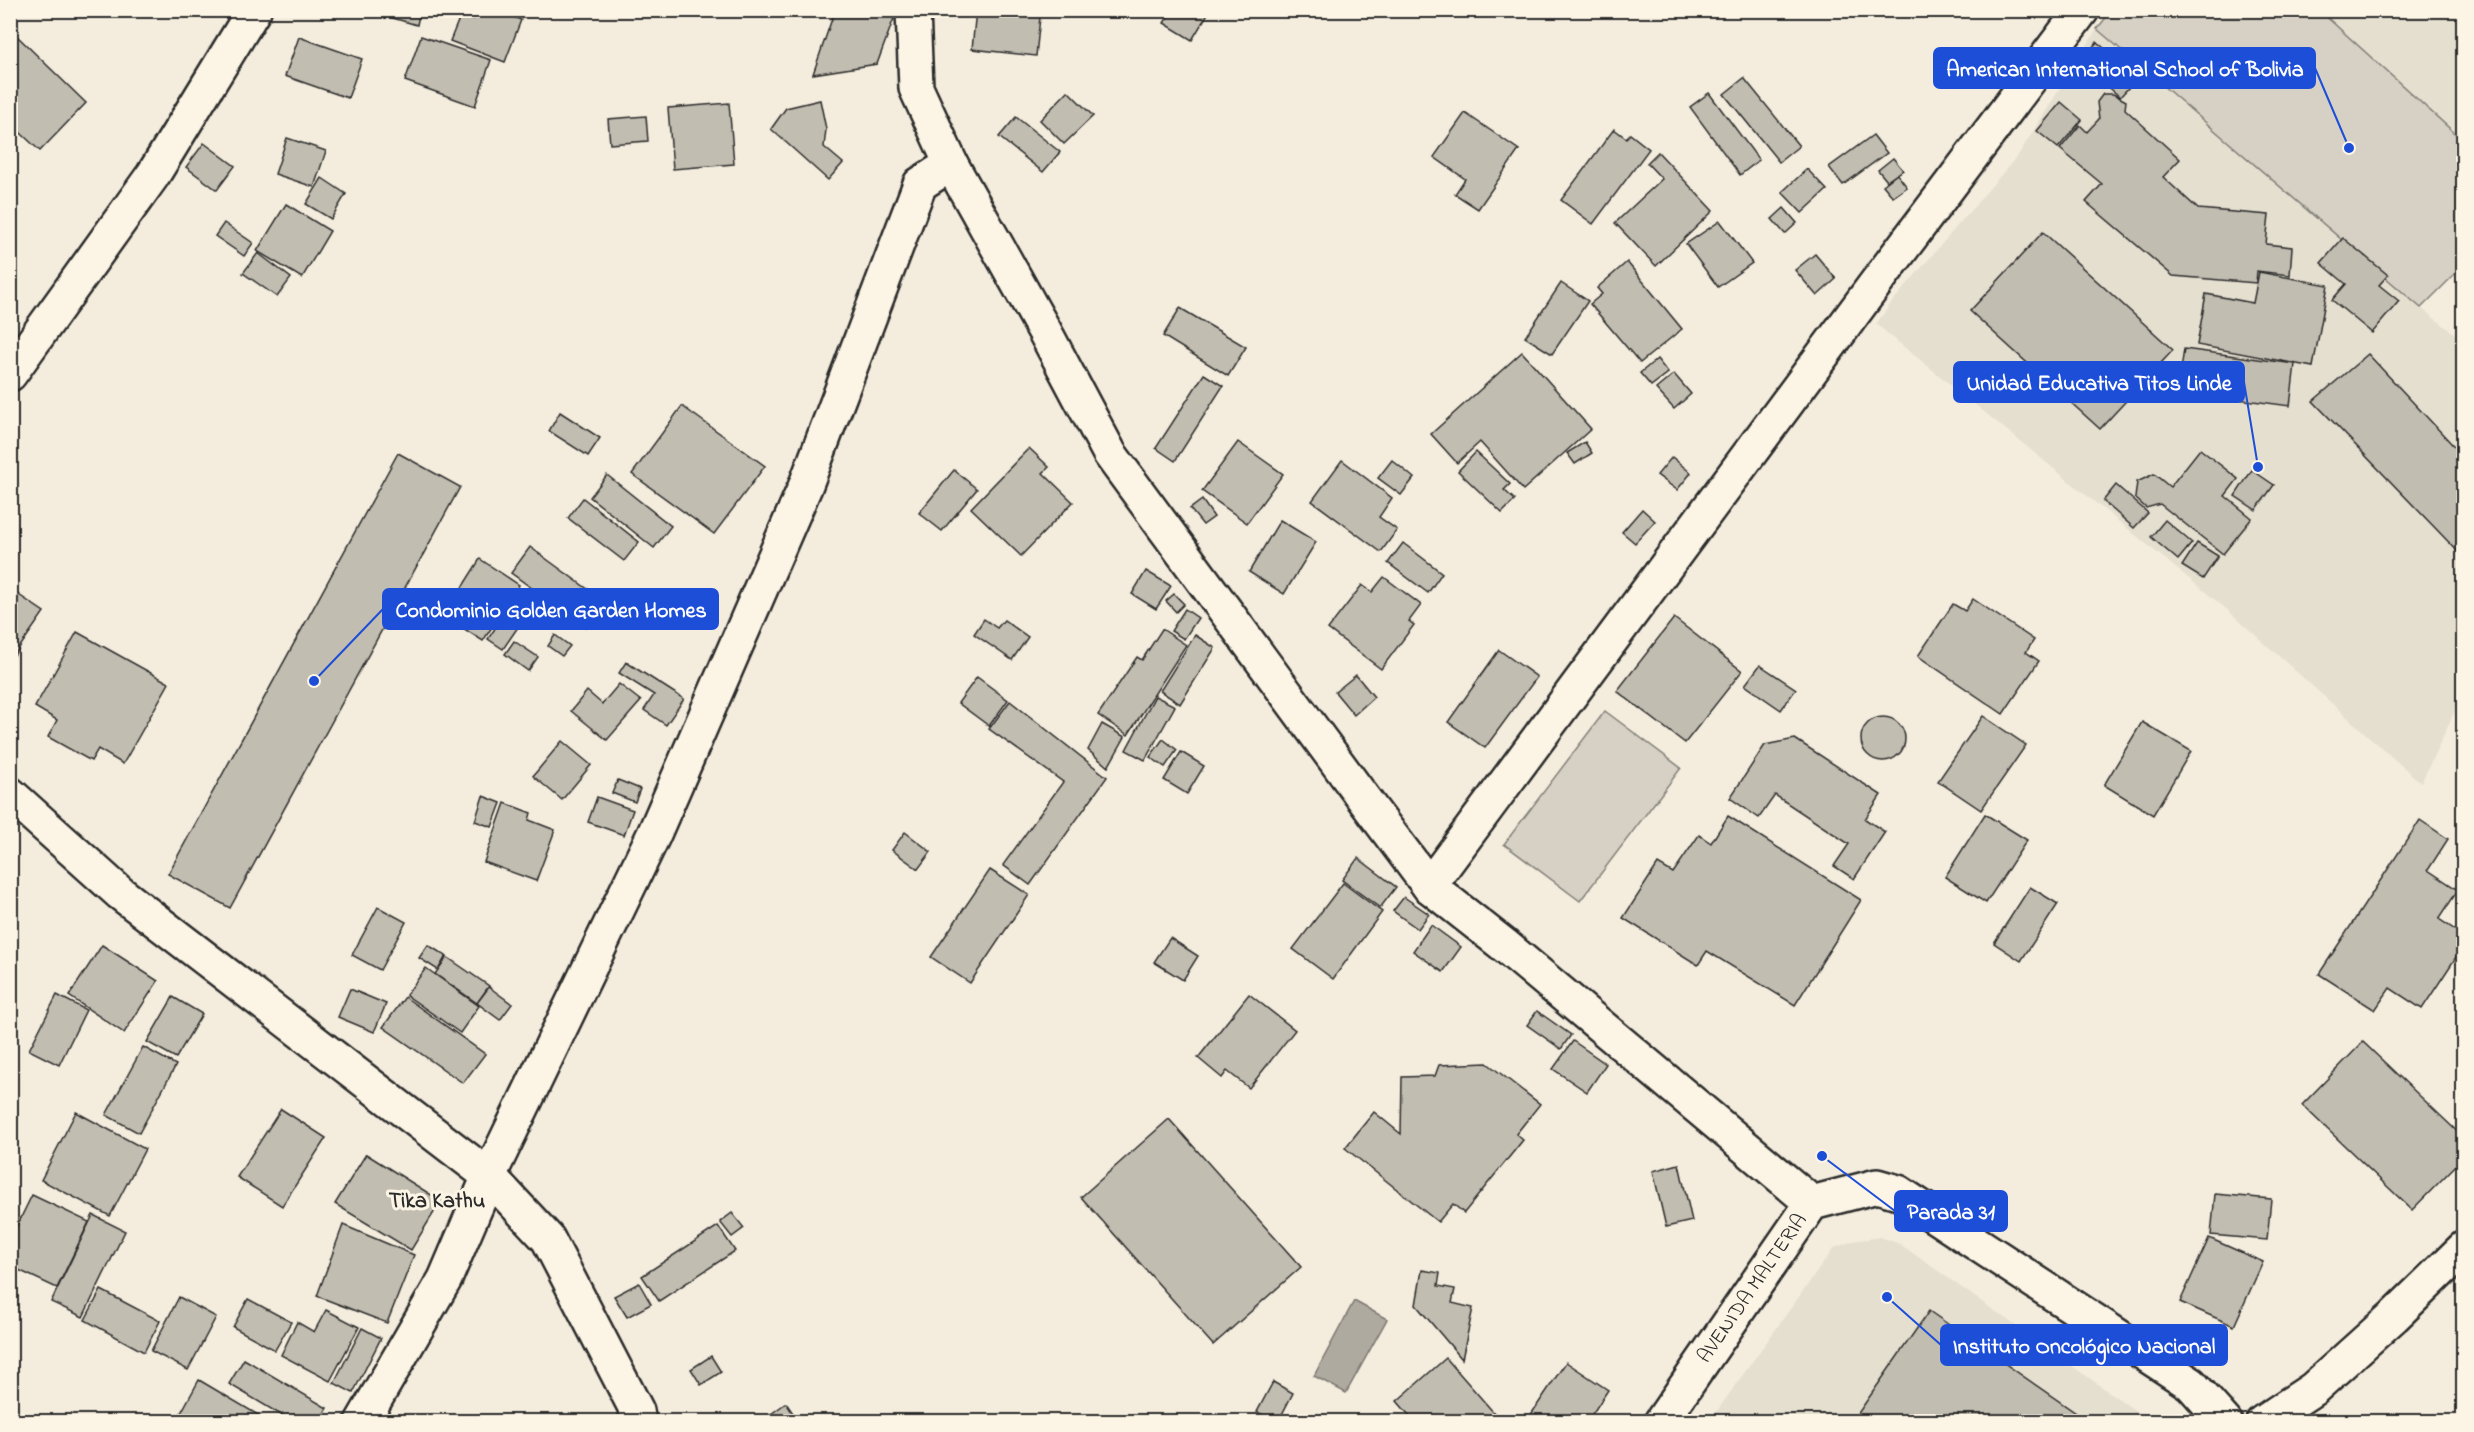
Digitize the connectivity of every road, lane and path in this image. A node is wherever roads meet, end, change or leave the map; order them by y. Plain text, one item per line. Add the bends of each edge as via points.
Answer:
1 (254, 10) edge
2 (913, 10) edge
3 (2082, 10) edge
4 (951, 164) junction
5 (10, 374) edge
6 (10, 794) edge
7 (1429, 886) junction
8 (489, 1176) junction
9 (1812, 1203) junction
10 (2463, 1248) edge
11 (362, 1422) edge
12 (639, 1422) edge
13 (1661, 1422) edge
14 (2225, 1422) edge
15 (2263, 1422) edge

1 - 5 street via 153,175
2 - 4 street via 916,88
3 - 7 street
4 - 7 street via 1110,454
4 - 8 street via 920,184 805,487 654,834
6 - 8 street via 120,893
7 - 9 street
8 - 11 street via 445,1280
8 - 12 street via 548,1239 638,1411
9 - 13 street, AVENIDA MALTERIA
9 - 14 street, AVENIDA MALTERIA via 1877,1186 1898,1192 2191,1384
10 - 15 street via 2313,1389

